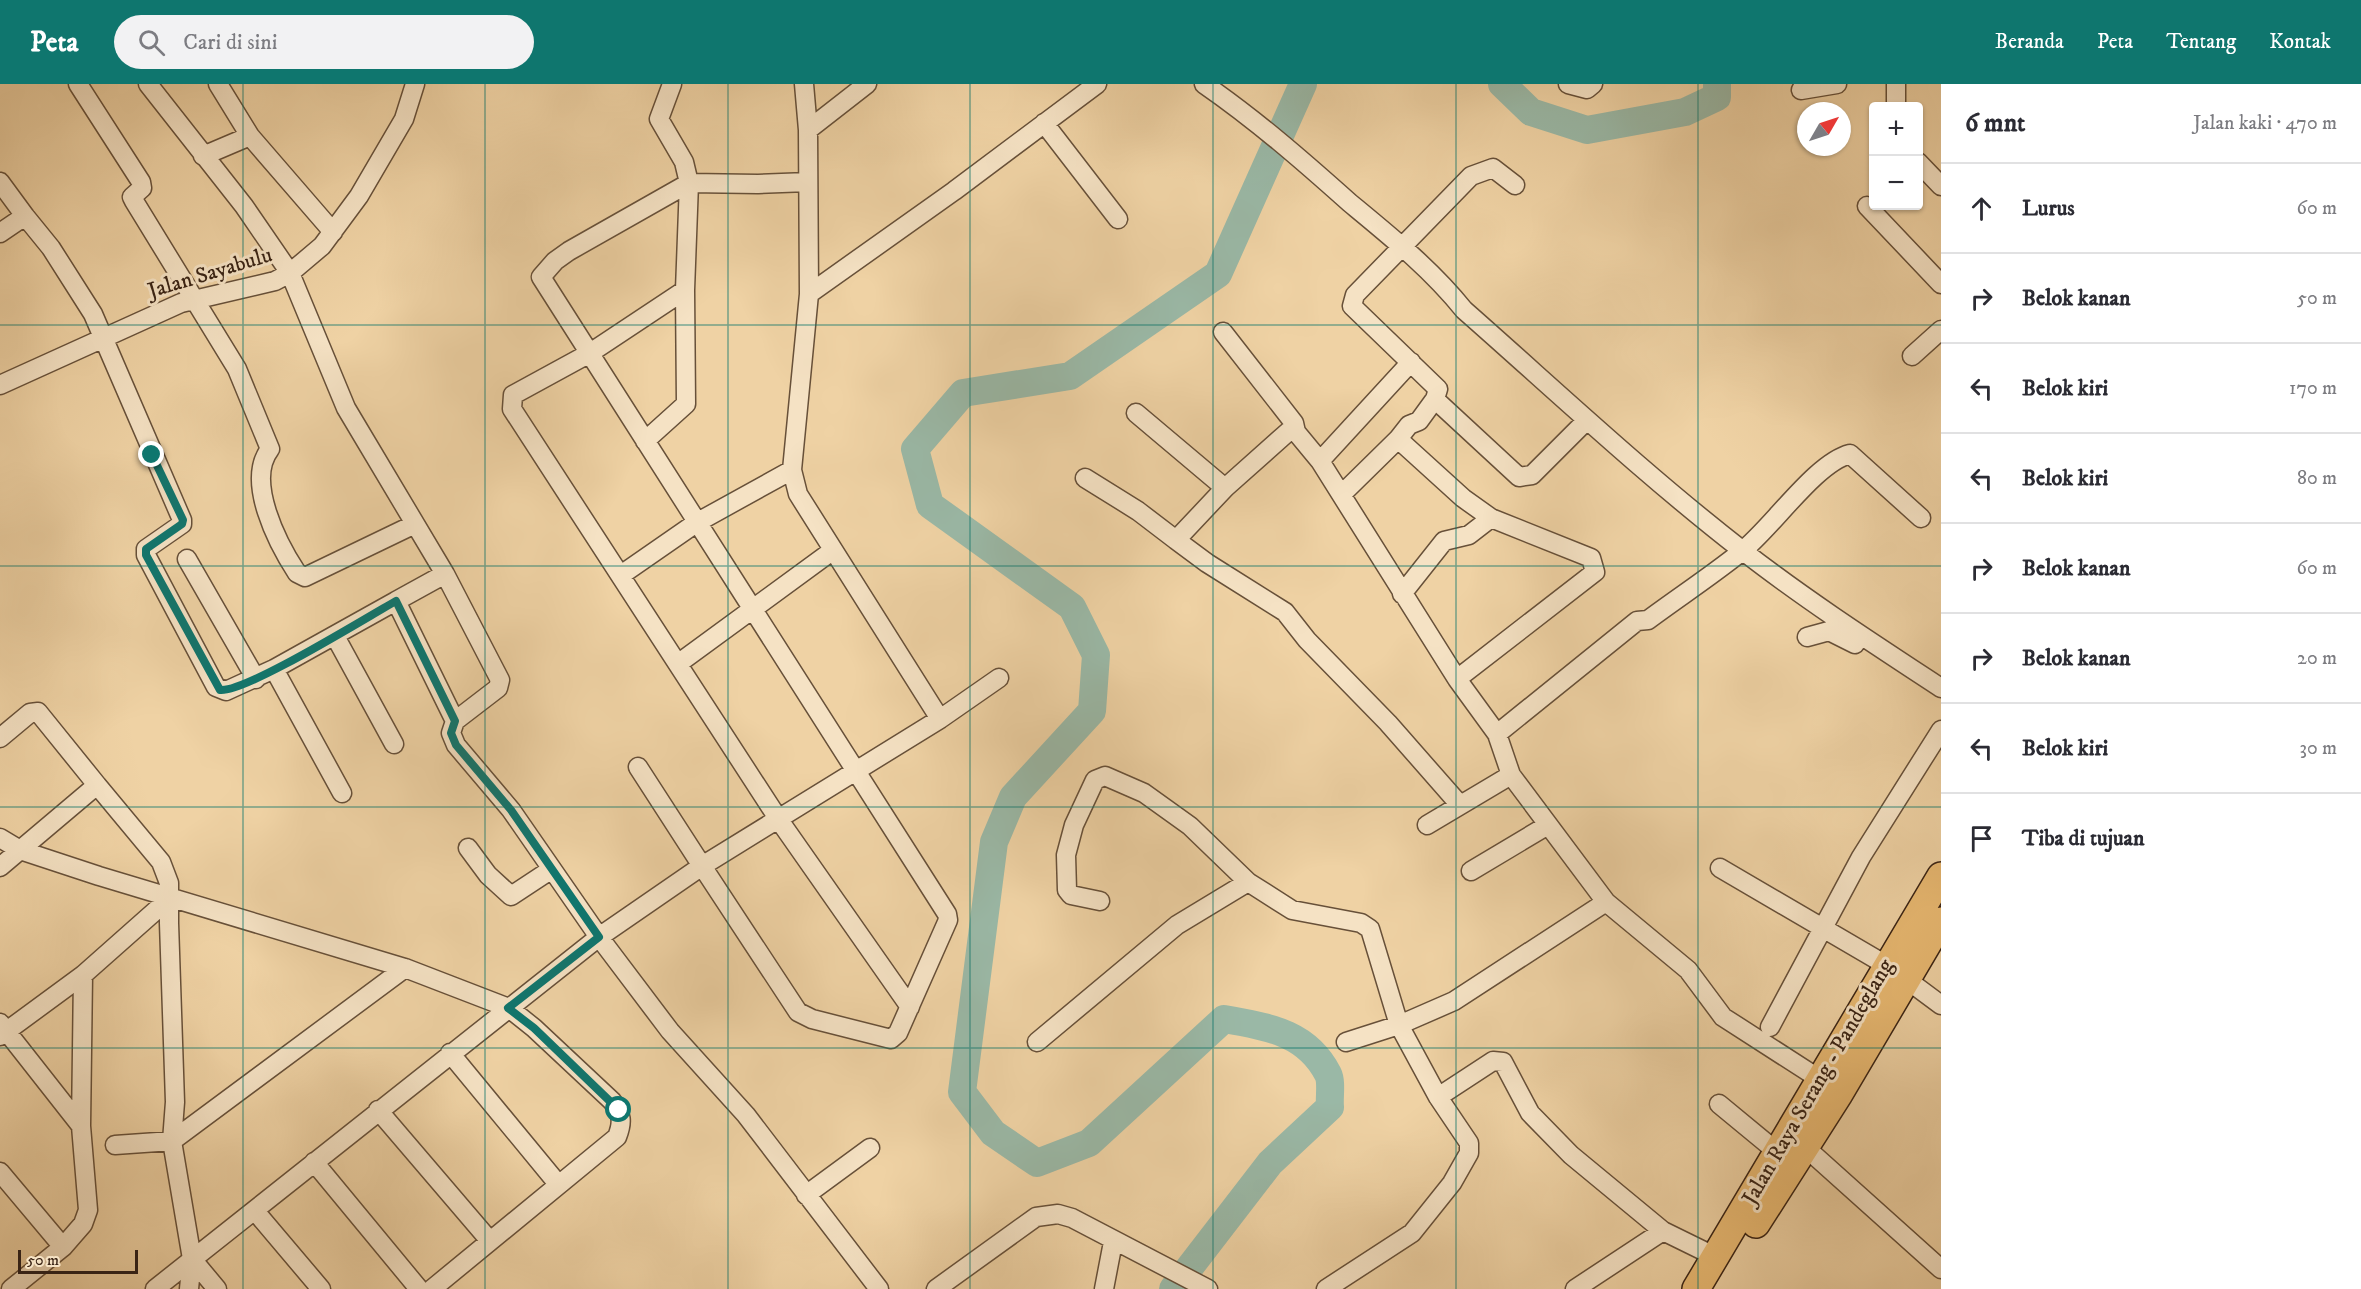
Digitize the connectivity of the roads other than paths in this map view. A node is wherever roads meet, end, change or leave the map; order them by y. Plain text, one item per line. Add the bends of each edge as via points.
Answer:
1 (78, 84) edge
2 (148, 84) edge
3 (218, 84) edge
4 (415, 84) edge
5 (672, 84) edge
6 (804, 84) edge
7 (867, 84) edge
8 (1097, 84) edge
9 (1204, 84) edge
10 (1569, 84) edge
11 (1593, 84) edge
12 (1837, 84) edge
13 (1896, 84) edge
14 (1801, 90) dead end
15 (1896, 102) edge
16 (1044, 123) junction
17 (808, 129) junction
18 (250, 136) junction
19 (203, 156) junction
20 (1923, 167) edge
21 (0, 182) edge
22 (808, 182) junction
23 (688, 183) junction
24 (1515, 185) dead end
25 (1941, 186) edge
26 (1867, 206) dead end
27 (26, 216) junction
28 (1118, 219) dead end
29 (333, 232) junction
30 (0, 233) edge
31 (1403, 248) junction
32 (290, 273) junction
33 (1941, 284) edge
34 (685, 290) junction
35 (808, 294) junction
36 (193, 300) junction
37 (1941, 330) edge
38 (1223, 332) dead end
39 (102, 338) junction
40 (590, 353) junction
41 (1912, 356) dead end
42 (1410, 362) junction
43 (0, 385) edge
44 (1435, 399) junction
45 (1136, 413) dead end
46 (1586, 421) junction
47 (1296, 432) junction
48 (1398, 439) junction
49 (645, 441) junction
50 (1320, 461) junction
51 (792, 470) junction
52 (1085, 478) dead end
53 (1225, 488) junction
54 (1342, 494) junction
55 (1491, 518) junction
56 (1921, 518) dead end
57 (696, 523) junction
58 (413, 525) junction
59 (1176, 540) junction
60 (832, 551) junction
61 (1743, 551) junction
62 (187, 559) dead end
63 (445, 574) junction
64 (621, 575) junction
65 (1402, 594) junction
66 (396, 601) junction
67 (752, 607) junction
68 (335, 636) junction
69 (1807, 637) dead end
70 (679, 663) junction
71 (274, 669) junction
72 (999, 678) dead end
73 (255, 679) junction
74 (1456, 679) junction
75 (1941, 688) edge
76 (1941, 701) edge
77 (940, 719) junction
78 (455, 721) junction
79 (1497, 734) junction
80 (0, 738) edge
81 (1939, 738) edge
82 (394, 744) dead end
83 (638, 767) dead end
84 (858, 770) junction
85 (1511, 775) junction
86 (97, 785) junction
87 (342, 793) dead end
88 (1460, 805) junction
89 (779, 820) junction
90 (1427, 825) dead end
91 (1548, 825) junction
92 (0, 838) edge
93 (468, 848) dead end
94 (20, 850) junction
95 (702, 866) junction
96 (0, 867) edge
97 (1720, 868) dead end
98 (552, 869) junction
99 (1471, 871) dead end
100 (1941, 876) edge
101 (1248, 882) junction
102 (171, 897) junction
103 (1100, 901) dead end
104 (1606, 902) junction
105 (1941, 921) edge
106 (1824, 928) junction
107 (599, 937) junction
108 (405, 968) junction
109 (1896, 972) junction
110 (83, 975) junction
111 (1941, 1005) edge
112 (910, 1007) junction
113 (508, 1008) junction
114 (1399, 1025) junction
115 (1770, 1027) dead end
116 (2, 1030) edge
117 (1037, 1042) dead end
118 (1346, 1042) dead end
119 (450, 1053) junction
120 (1821, 1080) junction
121 (1438, 1096) junction
122 (1719, 1104) dead end
123 (378, 1110) junction
124 (81, 1126) junction
125 (172, 1141) junction
126 (115, 1144) dead end
127 (1805, 1147) junction
128 (870, 1148) dead end
129 (314, 1162) junction
130 (1777, 1165) junction
131 (0, 1172) edge
132 (558, 1185) junction
133 (806, 1195) junction
134 (255, 1211) junction
135 (1662, 1231) junction
136 (490, 1241) junction
137 (1119, 1245) junction
138 (63, 1247) junction
139 (1716, 1257) junction
140 (192, 1258) junction
141 (1941, 1269) edge
142 (11, 1289) edge
143 (155, 1289) edge
144 (189, 1289) edge
145 (217, 1289) edge
146 (321, 1289) edge
147 (419, 1289) edge
148 (432, 1289) edge
149 (879, 1289) edge
150 (936, 1289) edge
151 (1104, 1289) edge
152 (1208, 1289) edge
153 (1326, 1289) edge
154 (1575, 1289) edge
155 (1696, 1289) edge
156 (1717, 1289) edge

1 - 36 street via 141,182 142,188 132,197
2 - 19 street
3 - 18 street
4 - 29 street, Jalan Sayabulu via 404,119 382,159
5 - 23 street via 658,119 684,162
6 - 17 street
7 - 17 street
8 - 16 street
9 - 31 street via 1243,111
10 - 11 street via 1587,89
12 - 14 street
13 - 15 street
16 - 28 street
16 - 35 street
17 - 22 street
18 - 19 street
18 - 29 street
19 - 32 street via 244,206
20 - 25 street
21 - 27 street
22 - 23 street
22 - 35 street
23 - 34 street
23 - 40 street via 569,251 541,277
24 - 31 street via 1493,168 1477,172
26 - 33 street
27 - 30 street
27 - 39 street via 70,277
29 - 32 street, Jalan Sayabulu
31 - 42 street via 1355,295 1352,306
31 - 46 street via 1464,310
32 - 36 street, Jalan Sayabulu via 275,281
32 - 58 street via 346,408
34 - 40 street
34 - 49 street via 686,404
35 - 51 street
36 - 39 street, Jalan Sayabulu
36 - 58 street via 237,369 269,443 261,465 261,479 270,526 297,573 305,577
37 - 41 street
38 - 47 street via 1294,423
39 - 43 street, Jalan Sayabulu
39 - 73 street via 183,520 146,549 146,555 216,687 226,691
40 - 49 street
40 - 64 street via 513,395 512,409
42 - 44 street via 1438,389
42 - 50 street
44 - 46 street via 1519,477 1532,475
44 - 48 street via 1419,421 1409,425
45 - 53 street
46 - 61 street
47 - 50 street
47 - 53 street via 1287,432
48 - 54 street
48 - 55 street
49 - 57 street
50 - 54 street
51 - 57 street
51 - 60 street via 798,494
52 - 59 street
53 - 59 street
54 - 65 street
55 - 65 street via 1469,535 1444,541
55 - 74 street via 1591,558 1595,572
56 - 61 street via 1850,454 1810,481
57 - 64 street
57 - 67 street
58 - 63 street
59 - 88 street via 1285,612
60 - 67 street
60 - 77 street
61 - 75 street via 1862,637
61 - 79 street via 1648,620 1636,621
62 - 73 street
63 - 66 street
63 - 78 street via 500,680 498,688
64 - 70 street
65 - 74 street
66 - 68 street
66 - 78 street
67 - 70 street
67 - 84 street
68 - 71 street
68 - 82 street
69 - 76 street via 1829,631 1839,634
70 - 89 street
71 - 73 street
71 - 87 street
72 - 77 street
74 - 79 street
77 - 84 street
78 - 98 street via 451,733 456,745 511,810
79 - 85 street
80 - 86 street via 30,713 38,712
81 - 106 street via 1861,857
83 - 95 street
84 - 89 street
84 - 112 street via 947,914 936,953
85 - 88 street
85 - 91 street
86 - 94 street
86 - 102 street via 161,862
88 - 90 street
89 - 95 street
89 - 112 street
91 - 99 street
91 - 104 street
92 - 94 street
93 - 98 street via 512,896
94 - 96 street
94 - 102 street
95 - 107 street
95 - 112 street via 798,1012 891,1039
97 - 106 street
98 - 107 street
100 - 109 highway, Jalan Raya Serang - Pandeglang
101 - 103 street via 1190,826 1144,793 1105,777 1095,780 1074,825 1066,855 1067,890 1071,895
101 - 114 street via 1292,910 1361,923 1370,929
101 - 117 street via 1177,925
102 - 108 street
102 - 110 street
102 - 125 street via 175,1102
104 - 114 street via 1454,1001
104 - 120 street via 1688,970 1723,1017
105 - 109 highway, Jalan Raya Serang - Pandeglang
106 - 109 street
106 - 115 street
107 - 113 street
107 - 133 street via 670,1031 746,1115
108 - 113 street
108 - 125 street
109 - 111 street
109 - 120 highway, Jalan Raya Serang - Pandeglang
109 - 127 highway, Jalan Raya Serang - Pandeglang
110 - 116 street
110 - 124 street
113 - 119 street
113 - 132 street via 619,1110 622,1124 616,1137
114 - 118 street
114 - 121 street
116 - 124 street
119 - 123 street
119 - 132 street
120 - 130 highway, Jalan Raya Serang - Pandeglang
121 - 135 street via 1493,1061 1503,1062 1530,1113 1602,1183
121 - 153 street via 1469,1143 1463,1166 1412,1233
122 - 130 street
123 - 129 street
123 - 136 street
124 - 138 street via 88,1210 83,1224
125 - 126 street
125 - 140 street
127 - 130 highway, Jalan Raya Serang - Pandeglang
127 - 141 street
128 - 133 street
129 - 134 street
129 - 147 street
130 - 139 highway, Jalan Raya Serang - Pandeglang
130 - 156 highway, Jalan Raya Serang - Pandeglang
131 - 138 street
132 - 136 street
133 - 149 street
134 - 140 street
134 - 146 street
135 - 139 street
135 - 154 street
136 - 148 street
137 - 150 street via 1071,1218 1058,1214 1036,1217
137 - 151 street
137 - 152 street
138 - 142 street
139 - 155 highway, Jalan Raya Serang - Pandeglang
140 - 143 street
140 - 144 street
140 - 145 street

